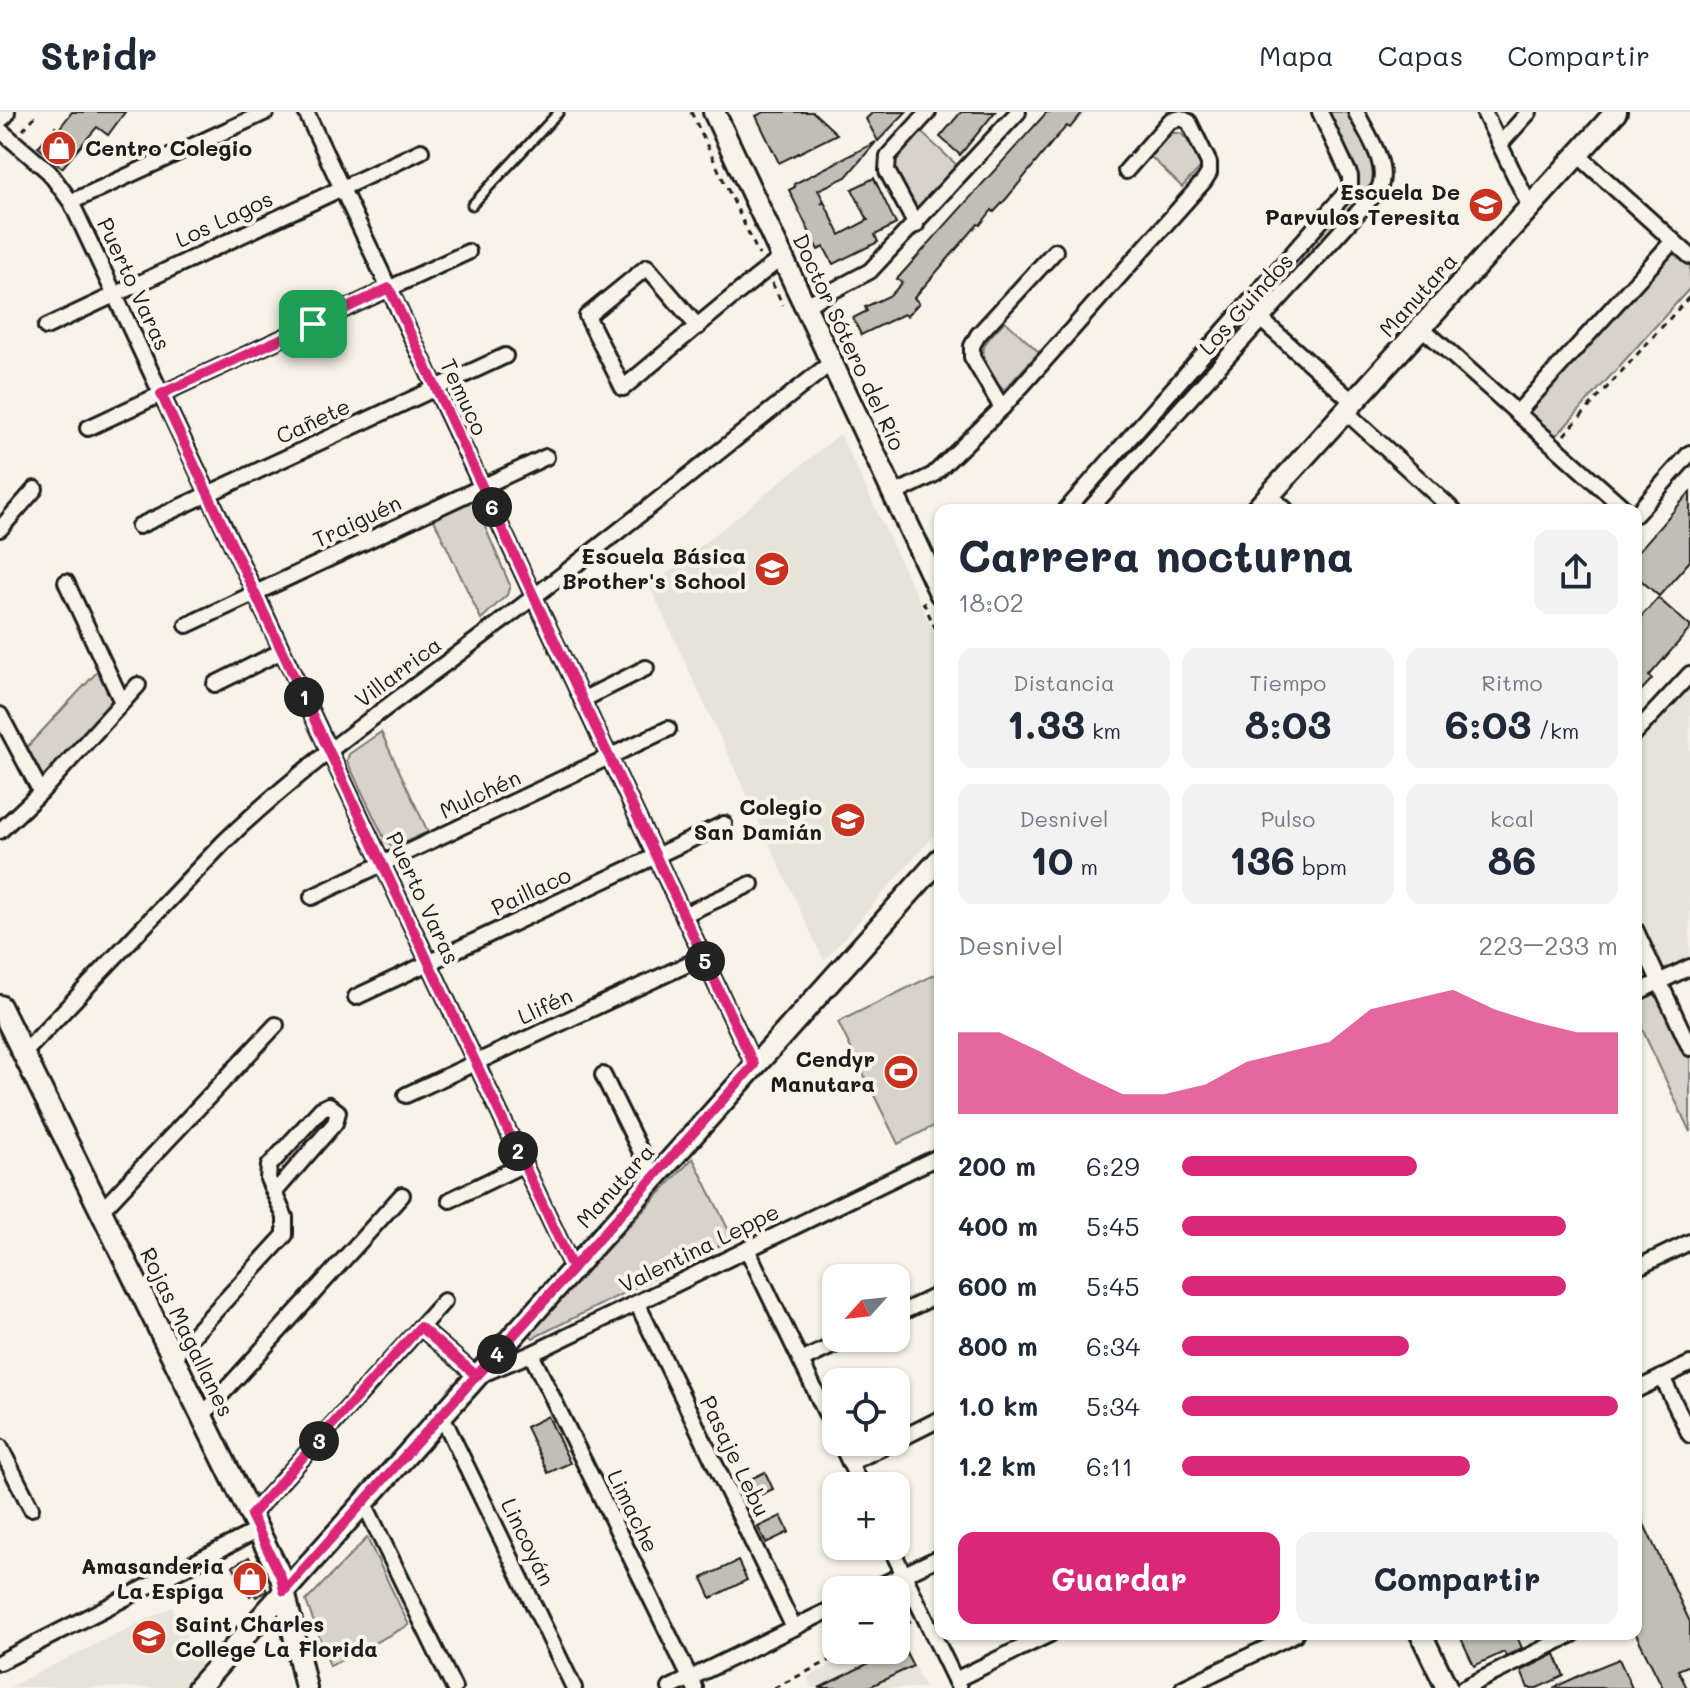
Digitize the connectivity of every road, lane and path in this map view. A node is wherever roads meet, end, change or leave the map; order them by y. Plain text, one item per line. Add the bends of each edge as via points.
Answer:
1 (266, 112) edge
2 (306, 112) edge
3 (559, 112) edge
4 (714, 112) edge
5 (928, 112) edge
6 (1018, 112) edge
7 (1320, 112) edge
8 (1356, 112) edge
9 (1484, 112) edge
10 (1529, 112) edge
11 (1616, 112) edge
12 (0, 130) edge
13 (1500, 144) junction
14 (421, 151) dead end
15 (1577, 154) junction
16 (1126, 171) dead end
17 (342, 188) junction
18 (71, 202) junction
19 (472, 205) dead end
20 (1530, 207) junction
21 (916, 225) junction
22 (1673, 241) junction
23 (1055, 251) dead end
24 (468, 252) dead end
25 (1690, 256) edge
26 (783, 257) junction
27 (389, 288) junction
28 (115, 294) junction
29 (1690, 296) edge
30 (806, 305) junction
31 (1246, 306) junction
32 (1261, 319) junction
33 (46, 327) dead end
34 (698, 327) junction
35 (1421, 327) junction
36 (505, 356) dead end
37 (832, 362) junction
38 (436, 388) junction
39 (161, 394) junction
40 (1349, 407) junction
41 (1002, 408) junction
42 (1517, 413) junction
43 (88, 428) dead end
44 (1554, 446) junction
45 (1690, 453) edge
46 (546, 457) dead end
47 (482, 487) junction
48 (35, 489) dead end
49 (209, 494) junction
50 (894, 494) junction
51 (1262, 502) edge
52 (1071, 504) edge
53 (1094, 504) edge
54 (1447, 504) edge
55 (1619, 504) edge
56 (1642, 507) edge
57 (139, 526) dead end
58 (0, 529) edge
59 (934, 580) edge
60 (66, 582) dead end
61 (255, 593) junction
62 (534, 597) junction
63 (187, 625) dead end
64 (282, 651) junction
65 (646, 668) dead end
66 (1690, 674) edge
67 (215, 684) dead end
68 (138, 685) dead end
69 (582, 700) junction
70 (122, 702) junction
71 (0, 715) edge
72 (1642, 726) edge
73 (668, 729) dead end
74 (330, 752) junction
75 (609, 757) junction
76 (41, 792) junction
77 (724, 824) dead end
78 (0, 831) edge
79 (656, 857) junction
80 (383, 864) junction
81 (934, 866) edge
82 (751, 884) dead end
83 (312, 897) dead end
84 (683, 915) junction
85 (1642, 944) edge
86 (703, 957) junction
87 (429, 962) junction
88 (1690, 967) edge
89 (1659, 982) junction
90 (1642, 990) edge
91 (356, 997) dead end
92 (0, 1006) edge
93 (276, 1025) dead end
94 (1690, 1048) edge
95 (23, 1054) junction
96 (476, 1063) junction
97 (754, 1065) junction
98 (603, 1075) dead end
99 (406, 1095) dead end
100 (934, 1159) edge
101 (524, 1164) junction
102 (654, 1179) junction
103 (274, 1193) junction
104 (402, 1195) dead end
105 (450, 1200) dead end
106 (101, 1211) junction
107 (1690, 1242) edge
108 (747, 1249) junction
109 (1642, 1265) edge
110 (573, 1269) junction
111 (934, 1297) edge
112 (444, 1301) dead end
113 (637, 1303) junction
114 (910, 1308) edge
115 (420, 1327) junction
116 (822, 1351) edge
117 (531, 1354) junction
118 (173, 1357) junction
119 (801, 1361) junction
120 (1690, 1364) edge
121 (477, 1376) junction
122 (1662, 1377) junction
123 (1642, 1387) edge
124 (822, 1405) edge
125 (202, 1416) junction
126 (442, 1416) junction
127 (934, 1422) edge
128 (910, 1434) edge
129 (1690, 1435) edge
130 (0, 1447) edge
131 (847, 1456) edge
132 (864, 1456) edge
133 (850, 1463) junction
134 (854, 1472) edge
135 (364, 1503) junction
136 (31, 1508) dead end
137 (254, 1522) junction
138 (897, 1560) edge
139 (934, 1560) edge
140 (904, 1574) junction
141 (900, 1576) edge
142 (284, 1591) junction
143 (822, 1614) edge
144 (794, 1628) junction
145 (934, 1636) edge
146 (936, 1640) edge
147 (1039, 1640) edge
148 (1283, 1640) edge
149 (1424, 1640) edge
150 (1561, 1640) edge
151 (0, 1662) edge
152 (823, 1664) edge
153 (692, 1683) edge
154 (957, 1684) edge
155 (198, 1688) edge
156 (306, 1688) edge
157 (454, 1688) edge
158 (574, 1688) edge
159 (670, 1688) edge
160 (774, 1688) edge
161 (1183, 1688) edge
162 (1447, 1688) edge
163 (1464, 1688) edge

1 - 18 street
2 - 17 street, Temuco
3 - 19 lane
4 - 26 main road, Doctor Sótero del Río
5 - 21 street via 886,163
6 - 21 street
7 - 31 street, Los Guindos via 1350,176 1350,188
8 - 32 street, Los Guindos via 1382,166 1381,184
9 - 13 street
10 - 13 street
11 - 15 main road, Manutara
12 - 18 street, Puerto Varas via 49,172
13 - 20 street
14 - 17 street, Los Lagos
15 - 20 main road, Manutara
15 - 22 street
16 - 41 street via 1170,121 1181,118 1189,122 1210,168
17 - 27 street, Temuco
17 - 28 street, Los Lagos
18 - 28 street, Puerto Varas
20 - 35 main road, Manutara
21 - 30 street via 870,271
22 - 25 street
22 - 42 street
23 - 41 street via 972,346 972,357
24 - 27 street
26 - 30 main road, Doctor Sótero del Río
26 - 34 street
27 - 38 street, Temuco
27 - 39 street
28 - 33 street, Los Lagos
28 - 39 street, Puerto Varas
29 - 44 path
30 - 37 main road, Doctor Sótero del Río
31 - 32 street
31 - 52 street, Los Guindos
32 - 40 street
32 - 53 street, Los Guindos
34 - 34 street via 623,388 587,316 647,267
35 - 40 main road, Manutara
35 - 42 street
36 - 38 street, Cañete
37 - 50 main road, Doctor Sótero del Río
37 - 62 street, Villarrica
38 - 47 street, Temuco
38 - 49 street, Cañete
39 - 43 street
39 - 49 street, Puerto Varas
40 - 51 main road, Manutara
40 - 54 street
41 - 50 street via 933,475
42 - 44 street
44 - 55 street
45 - 56 street
46 - 47 street, Traiguén
47 - 61 street, Traiguén
47 - 62 street, Temuco
48 - 58 street
49 - 57 street, Cañete
49 - 61 street, Puerto Varas
50 - 59 main road, Doctor Sótero del Río
60 - 70 street
61 - 63 street, Traiguén
61 - 64 street, Puerto Varas
62 - 69 street, Temuco
62 - 74 street, Villarrica
64 - 67 street
64 - 74 street, Puerto Varas
65 - 69 street
66 - 72 street
68 - 70 street
69 - 75 street, Temuco
70 - 76 street
71 - 76 street
73 - 75 street, Mulchén
74 - 80 street, Puerto Varas
74 - 95 street, Villarrica via 223,843
75 - 79 street, Temuco
75 - 80 street, Mulchén
76 - 78 street
77 - 79 street, Paillaco
79 - 84 street, Temuco
79 - 87 street, Paillaco
80 - 83 street, Mulchén
80 - 87 street, Puerto Varas
81 - 97 main road, Manutara
82 - 84 street
84 - 86 street, Temuco
85 - 89 street
86 - 96 street, Llifén
86 - 97 street, Temuco
87 - 91 street, Paillaco
87 - 96 street, Puerto Varas
88 - 89 street
89 - 90 street
89 - 94 street
92 - 95 main road, Rojas Magallanes
93 - 106 street
95 - 106 main road, Rojas Magallanes
96 - 99 street, Llifén
96 - 101 street, Puerto Varas
97 - 102 main road, Manutara
98 - 102 street
100 - 108 street, Valentina Leppe
101 - 105 street
101 - 110 street, Puerto Varas
102 - 110 main road, Manutara
103 - 103 street via 269,1166 321,1109 333,1106 338,1112 335,1123
103 - 118 street via 286,1223 285,1235
104 - 125 street
106 - 118 main road, Rojas Magallanes
107 - 109 street
108 - 113 street, Valentina Leppe
108 - 119 street
110 - 121 main road, Manutara
111 - 114 street
112 - 115 street
113 - 117 street, Valentina Leppe
113 - 144 street, Pasaje Lebu
115 - 121 street
115 - 137 street
116 - 119 street
117 - 121 street, Valentina Leppe
117 - 153 street, Limache
118 - 125 main road, Rojas Magallanes
119 - 124 street
120 - 122 street
121 - 126 main road, Manutara
122 - 123 street
122 - 129 street
125 - 137 main road, Rojas Magallanes
126 - 135 main road, Manutara
126 - 158 street, Lincoyán
127 - 128 street
130 - 136 street
131 - 133 street
132 - 133 street
133 - 134 street
135 - 142 main road, Manutara
135 - 157 street
137 - 142 main road, Rojas Magallanes
137 - 151 street
138 - 140 street
139 - 140 street
140 - 141 street
140 - 145 street
142 - 155 main road, Manutara
142 - 156 main road, Rojas Magallanes
143 - 144 street
144 - 153 street
146 - 154 street
147 - 154 street
148 - 161 street
149 - 162 main road
150 - 163 street
152 - 160 path
153 - 159 street

